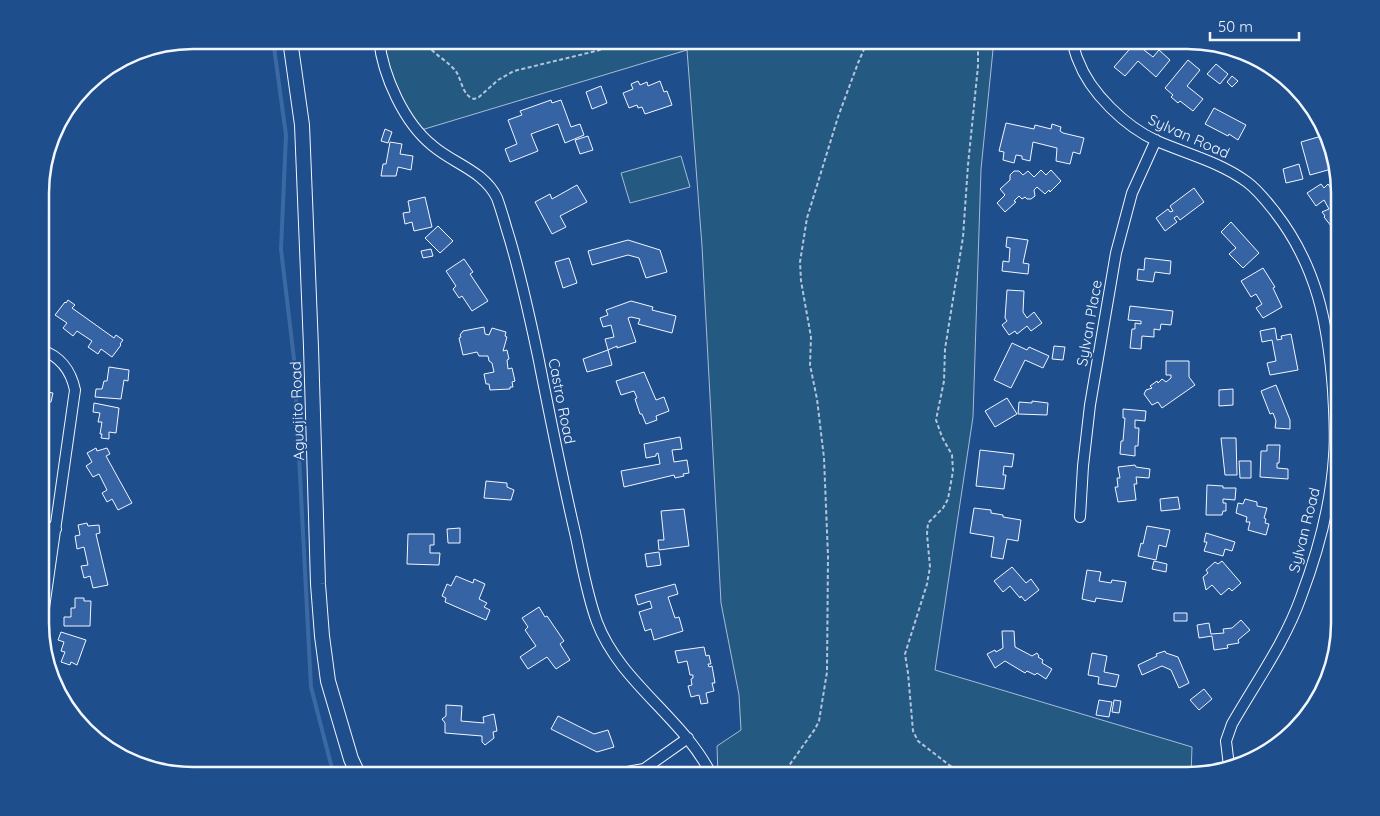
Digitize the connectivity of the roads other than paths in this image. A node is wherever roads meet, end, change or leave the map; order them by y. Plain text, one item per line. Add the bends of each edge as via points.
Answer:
1 (291, 49) edge
2 (380, 49) edge
3 (1075, 49) edge
4 (1156, 140) junction
5 (49, 352) edge
6 (1331, 380) edge
7 (1331, 476) edge
8 (1080, 517) dead end
9 (49, 528) edge
10 (56, 529) junction
11 (49, 579) edge
12 (688, 738) junction
13 (1228, 761) edge
14 (355, 767) edge
15 (654, 767) edge
16 (706, 767) edge

1 - 14 street, Aguajito Road via 302,125 322,636 328,681
2 - 12 street, Castro Road via 396,97 410,122 433,146 477,174 498,201 530,316 559,464 597,623 610,649
3 - 4 street, Sylvan Road via 1086,77 1097,93 1128,124
4 - 6 street, Sylvan Road via 1224,168 1248,182 1267,201 1308,264 1324,316
4 - 8 street, Sylvan Place via 1132,193 1116,253 1090,405
5 - 10 street via 71,376 74,390
7 - 13 street, Sylvan Road via 1322,531 1304,590 1273,656 1232,724 1226,742
9 - 10 street
10 - 11 street
12 - 15 street
12 - 16 street, Castro Road

